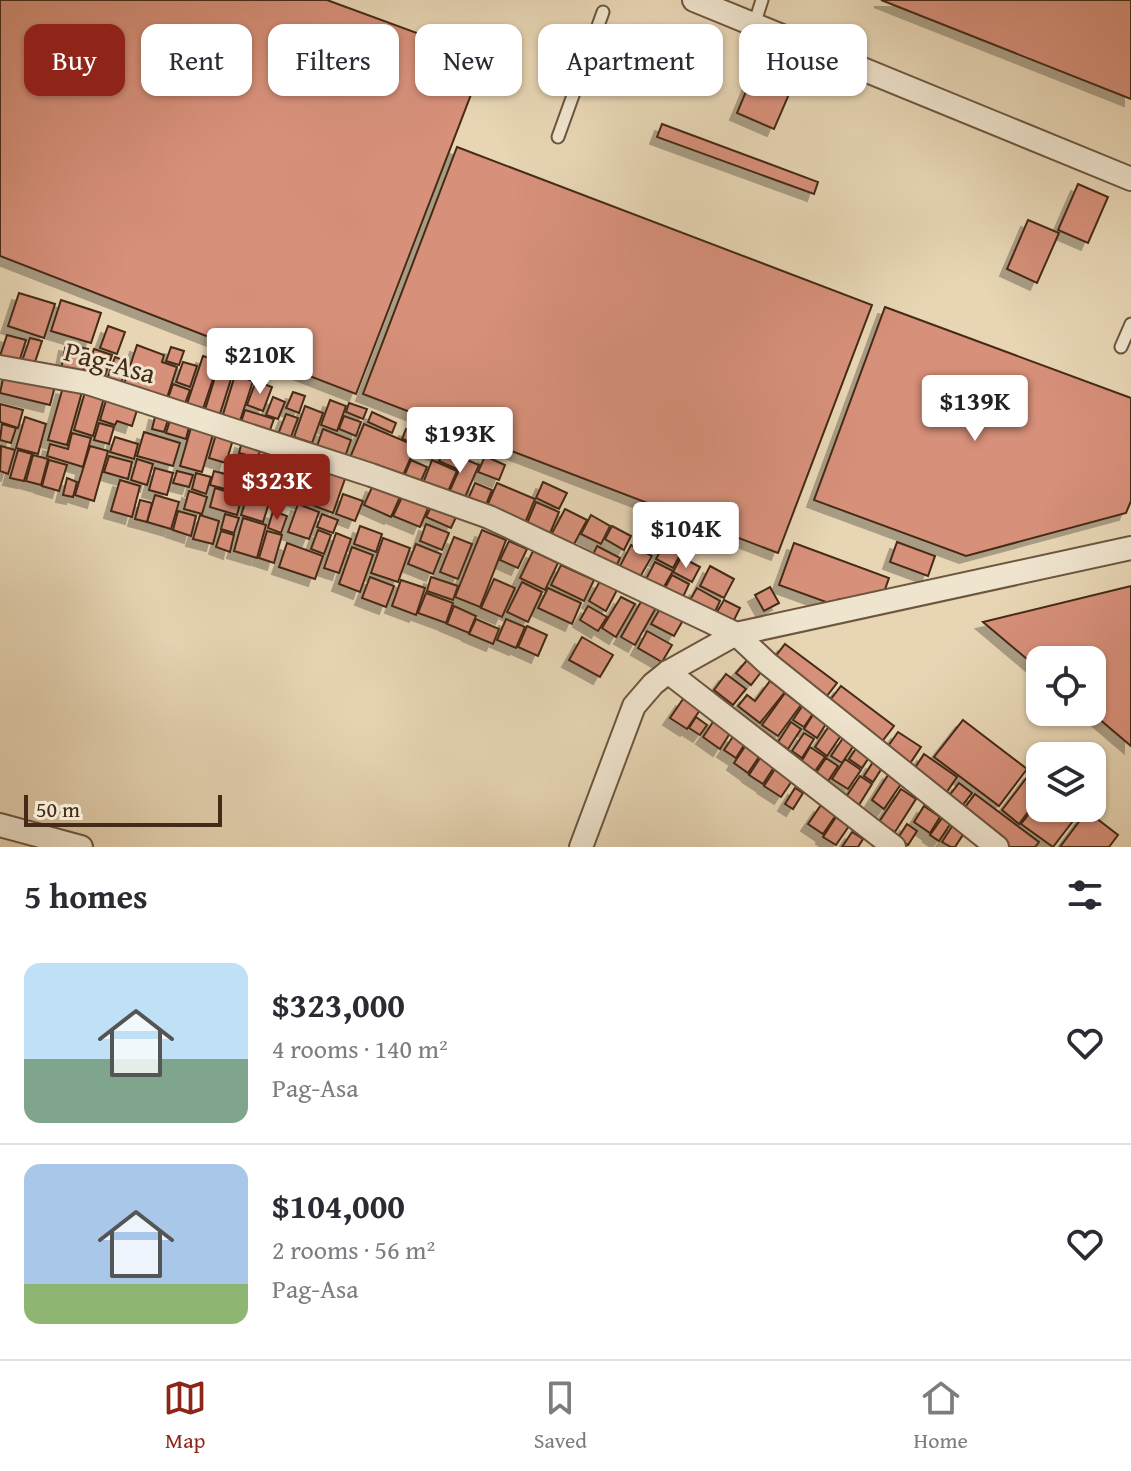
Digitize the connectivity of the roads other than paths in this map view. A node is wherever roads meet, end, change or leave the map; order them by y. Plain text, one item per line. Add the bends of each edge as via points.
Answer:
1 (694, 0) edge
2 (762, 0) edge
3 (603, 12) dead end
4 (752, 24) edge
5 (754, 24) edge
6 (867, 71) edge
7 (558, 137) dead end
8 (1131, 179) edge
9 (1131, 324) edge
10 (1121, 347) dead end
11 (0, 367) edge
12 (1131, 548) edge
13 (736, 634) junction
14 (668, 672) junction
15 (0, 825) edge
16 (81, 847) edge
17 (581, 847) edge
18 (894, 847) edge
19 (997, 847) edge

1 - 4 street
2 - 5 lane
3 - 7 lane
6 - 8 street
9 - 10 lane
11 - 13 street, Pag-Asa via 88,383 474,512
12 - 13 street
13 - 14 street
13 - 19 street, Pag-Asa
14 - 17 street via 634,706
14 - 18 street
15 - 16 street

